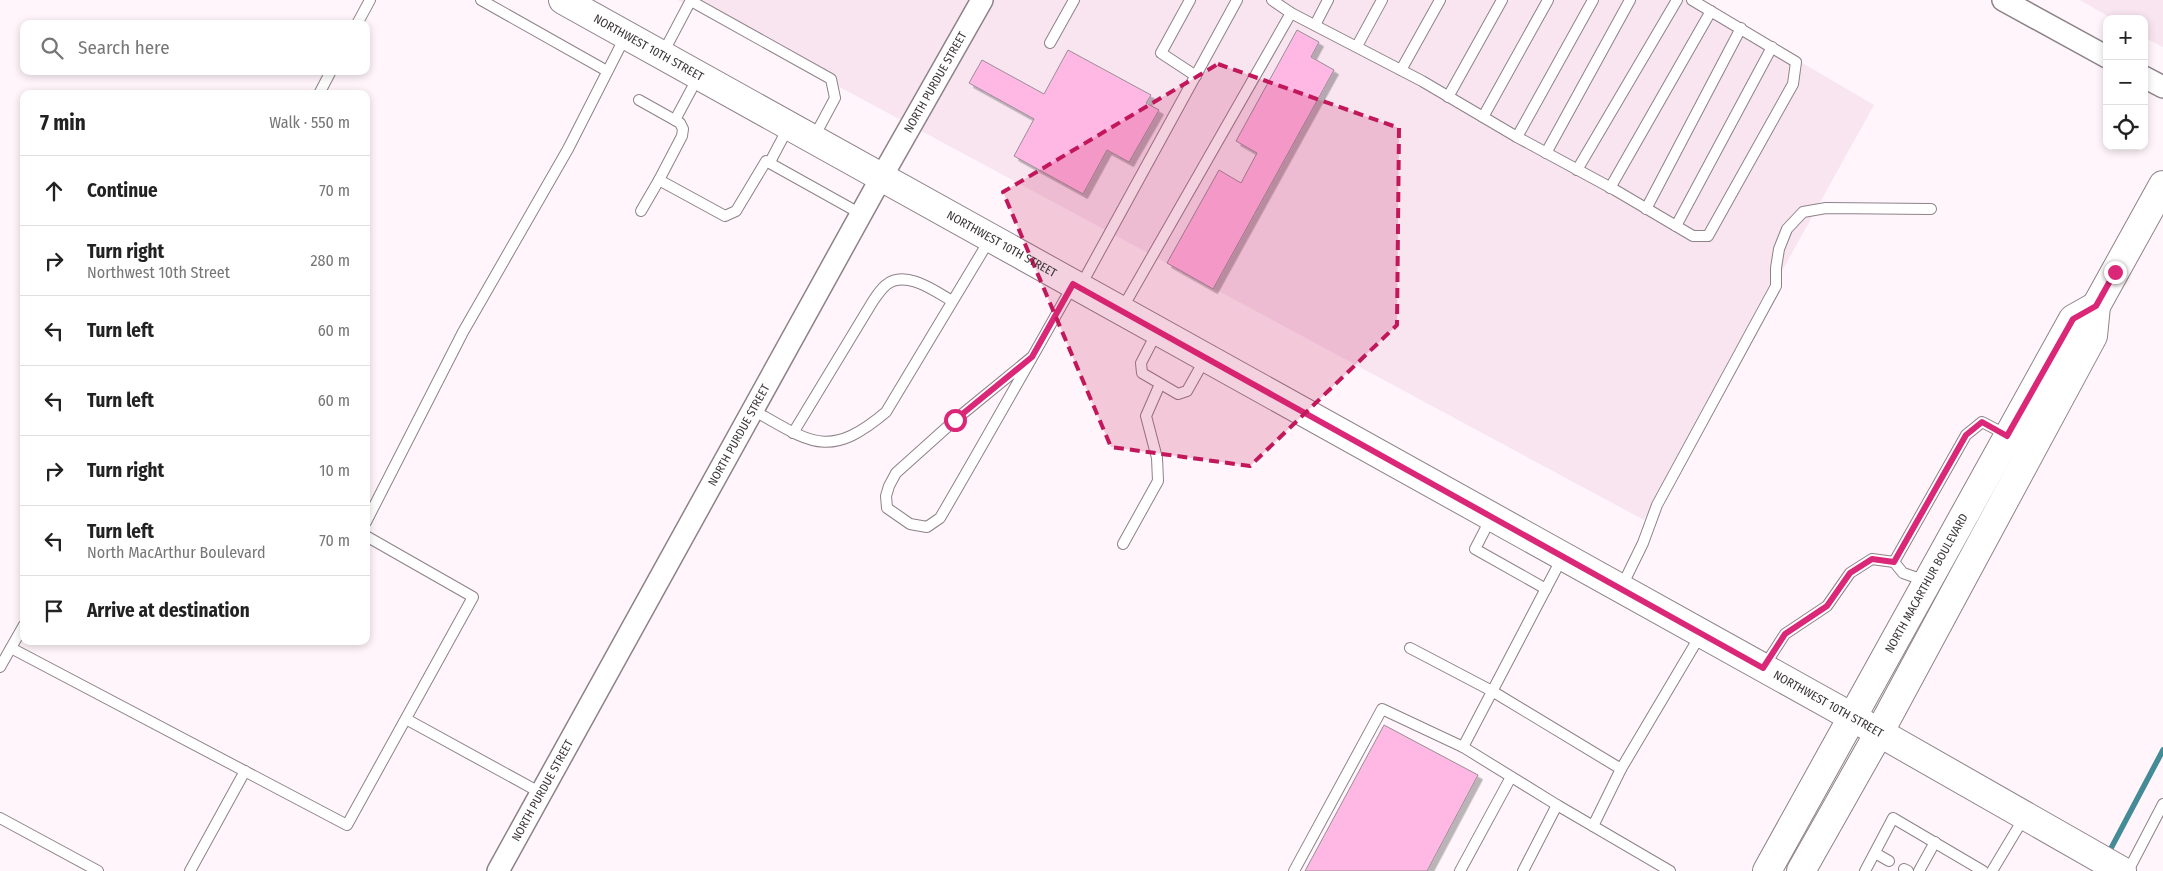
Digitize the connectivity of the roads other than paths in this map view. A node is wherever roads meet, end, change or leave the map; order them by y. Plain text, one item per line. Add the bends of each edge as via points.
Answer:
1 (370, 0) edge
2 (482, 0) edge
3 (563, 0) edge
4 (691, 0) edge
5 (982, 0) edge
6 (1074, 0) edge
7 (1190, 0) edge
8 (1237, 0) edge
9 (1272, 0) edge
10 (1328, 0) edge
11 (1382, 0) edge
12 (1440, 0) edge
13 (1502, 0) edge
14 (1548, 0) edge
15 (1593, 0) edge
16 (1630, 0) edge
17 (1677, 0) edge
18 (1692, 0) edge
19 (2004, 0) edge
20 (1711, 11) junction
21 (1291, 13) junction
22 (359, 20) edge
23 (1315, 25) junction
24 (1741, 28) junction
25 (626, 35) junction
26 (1050, 43) dead end
27 (1357, 46) junction
28 (1772, 47) junction
29 (2103, 54) edge
30 (662, 56) junction
31 (1401, 70) junction
32 (607, 71) junction
33 (329, 75) edge
34 (699, 76) junction
35 (1196, 76) junction
36 (2148, 79) edge
37 (2163, 87) edge
38 (321, 90) edge
39 (1448, 97) junction
40 (639, 100) dead end
41 (1483, 117) junction
42 (675, 120) junction
43 (789, 126) junction
44 (1516, 137) junction
45 (813, 140) junction
46 (1546, 153) junction
47 (770, 162) junction
48 (1577, 170) junction
49 (881, 178) junction
50 (658, 180) junction
51 (2163, 185) edge
52 (1610, 188) junction
53 (1646, 209) junction
54 (1931, 209) dead end
55 (642, 211) dead end
56 (861, 214) junction
57 (1676, 226) junction
58 (991, 238) junction
59 (1076, 286) junction
60 (952, 301) junction
61 (2096, 306) junction
62 (1121, 311) junction
63 (1158, 332) junction
64 (1032, 357) junction
65 (1206, 358) junction
66 (1160, 384) junction
67 (753, 410) junction
68 (793, 433) junction
69 (2007, 436) junction
70 (370, 514) edge
71 (1492, 517) junction
72 (370, 538) edge
73 (1123, 544) dead end
74 (1563, 556) junction
75 (1894, 562) junction
76 (1926, 581) junction
77 (1620, 589) junction
78 (1546, 590) junction
79 (20, 632) edge
80 (1701, 634) junction
81 (11, 648) junction
82 (1410, 648) dead end
83 (0, 667) edge
84 (1763, 668) junction
85 (1492, 691) junction
86 (1852, 718) junction
87 (406, 719) junction
88 (1879, 733) junction
89 (1463, 747) junction
90 (1621, 769) junction
91 (245, 771) junction
92 (1511, 777) junction
93 (541, 793) junction
94 (2163, 804) edge
95 (1557, 805) junction
96 (2025, 816) junction
97 (0, 818) edge
98 (1593, 826) junction
99 (1935, 842) junction
100 (1875, 853) junction
101 (1889, 861) dead end
102 (98, 871) edge
103 (190, 871) edge
104 (498, 871) edge
105 (1294, 871) edge
106 (1460, 871) edge
107 (1524, 871) edge
108 (1670, 871) edge
109 (1767, 871) edge
110 (1801, 871) edge
111 (1864, 871) edge
112 (1919, 871) edge
113 (1983, 871) edge
114 (1992, 871) edge
115 (2122, 871) edge
116 (2128, 871) edge

1 - 22 lane
2 - 32 lane
3 - 25 main road, NORTHWEST 10TH STREET
4 - 30 lane
4 - 45 lane via 831,79 834,98
5 - 49 street, NORTH PURDUE STREET
6 - 26 lane
7 - 35 lane via 1161,53
8 - 35 lane
9 - 21 lane
10 - 23 lane
11 - 27 lane
12 - 31 lane
13 - 39 lane
14 - 41 lane
15 - 44 lane
16 - 46 lane
17 - 48 lane
18 - 20 lane
19 - 29 street
20 - 24 lane
20 - 52 lane
21 - 23 lane
21 - 62 lane
23 - 27 lane
24 - 28 lane
24 - 53 lane
25 - 30 main road, NORTHWEST 10TH STREET
25 - 32 lane
27 - 31 lane
28 - 57 lane
28 - 57 lane via 1796,62 1793,84 1708,236 1693,236
30 - 34 main road, NORTHWEST 10TH STREET
31 - 39 lane
32 - 70 lane via 568,149 463,332
33 - 38 lane
34 - 42 lane
34 - 43 main road, NORTHWEST 10TH STREET
35 - 59 lane
36 - 37 street
39 - 41 lane
40 - 42 lane
41 - 44 lane
42 - 50 lane via 683,129 682,136
43 - 45 main road, NORTHWEST 10TH STREET
43 - 47 lane
44 - 46 lane
45 - 49 main road, NORTHWEST 10TH STREET
46 - 48 lane
47 - 50 lane via 763,163 736,211 725,216
47 - 56 lane
48 - 52 lane
49 - 56 street, NORTH PURDUE STREET
49 - 58 main road, NORTHWEST 10TH STREET
50 - 55 lane
51 - 61 main road
52 - 53 lane
53 - 57 lane
54 - 77 lane via 1826,208 1803,212 1787,229 1778,258 1776,286 1657,505
56 - 67 street, NORTH PURDUE STREET
58 - 59 main road, NORTHWEST 10TH STREET
58 - 60 lane
59 - 62 main road, NORTHWEST 10TH STREET
59 - 64 lane
60 - 68 lane via 886,412 873,423 835,442 821,442
60 - 68 lane via 907,279 893,280 885,285
61 - 69 main road, NORTH MACARTHUR BOULEVARD via 2073,319
61 - 88 main road via 2093,336
62 - 63 main road, NORTHWEST 10TH STREET
63 - 65 main road, NORTHWEST 10TH STREET
63 - 66 lane via 1141,363 1142,373
64 - 64 lane via 940,518 927,528 910,524 887,508 886,496 896,473
65 - 66 lane via 1187,391 1178,394
65 - 71 main road, NORTHWEST 10TH STREET
66 - 73 lane via 1146,416 1158,458 1158,481
67 - 68 lane
67 - 93 street, NORTH PURDUE STREET
69 - 75 lane via 1982,422 1966,435
69 - 76 main road, NORTH MACARTHUR BOULEVARD
71 - 74 main road, NORTHWEST 10TH STREET
71 - 78 lane via 1475,549
72 - 87 lane via 472,597
74 - 77 main road, NORTHWEST 10TH STREET
74 - 78 lane
75 - 76 lane via 1903,573
75 - 84 lane via 1872,559 1850,573 1827,606 1785,634
76 - 86 main road, NORTH MACARTHUR BOULEVARD
77 - 80 main road, NORTHWEST 10TH STREET
78 - 85 lane
79 - 81 lane
80 - 84 main road, NORTHWEST 10TH STREET
80 - 90 lane
81 - 83 lane
81 - 91 lane
82 - 85 lane
84 - 86 main road, NORTHWEST 10TH STREET
85 - 89 lane
85 - 90 lane
86 - 88 main road, NORTHWEST 10TH STREET
86 - 109 main road, NORTH MACARTHUR BOULEVARD
87 - 91 lane via 347,825
87 - 93 lane
88 - 96 main road, NORTHWEST 10TH STREET
88 - 110 main road
89 - 92 lane
89 - 105 lane via 1382,709
90 - 98 lane
91 - 103 lane
92 - 95 lane
92 - 106 lane
93 - 104 street, NORTH PURDUE STREET
94 - 116 lane
95 - 98 lane
95 - 107 lane
96 - 114 lane
96 - 115 main road, NORTHWEST 10TH STREET
97 - 102 lane
98 - 108 lane
99 - 100 lane via 1894,818
99 - 112 lane
99 - 113 lane
100 - 101 lane
100 - 111 lane

